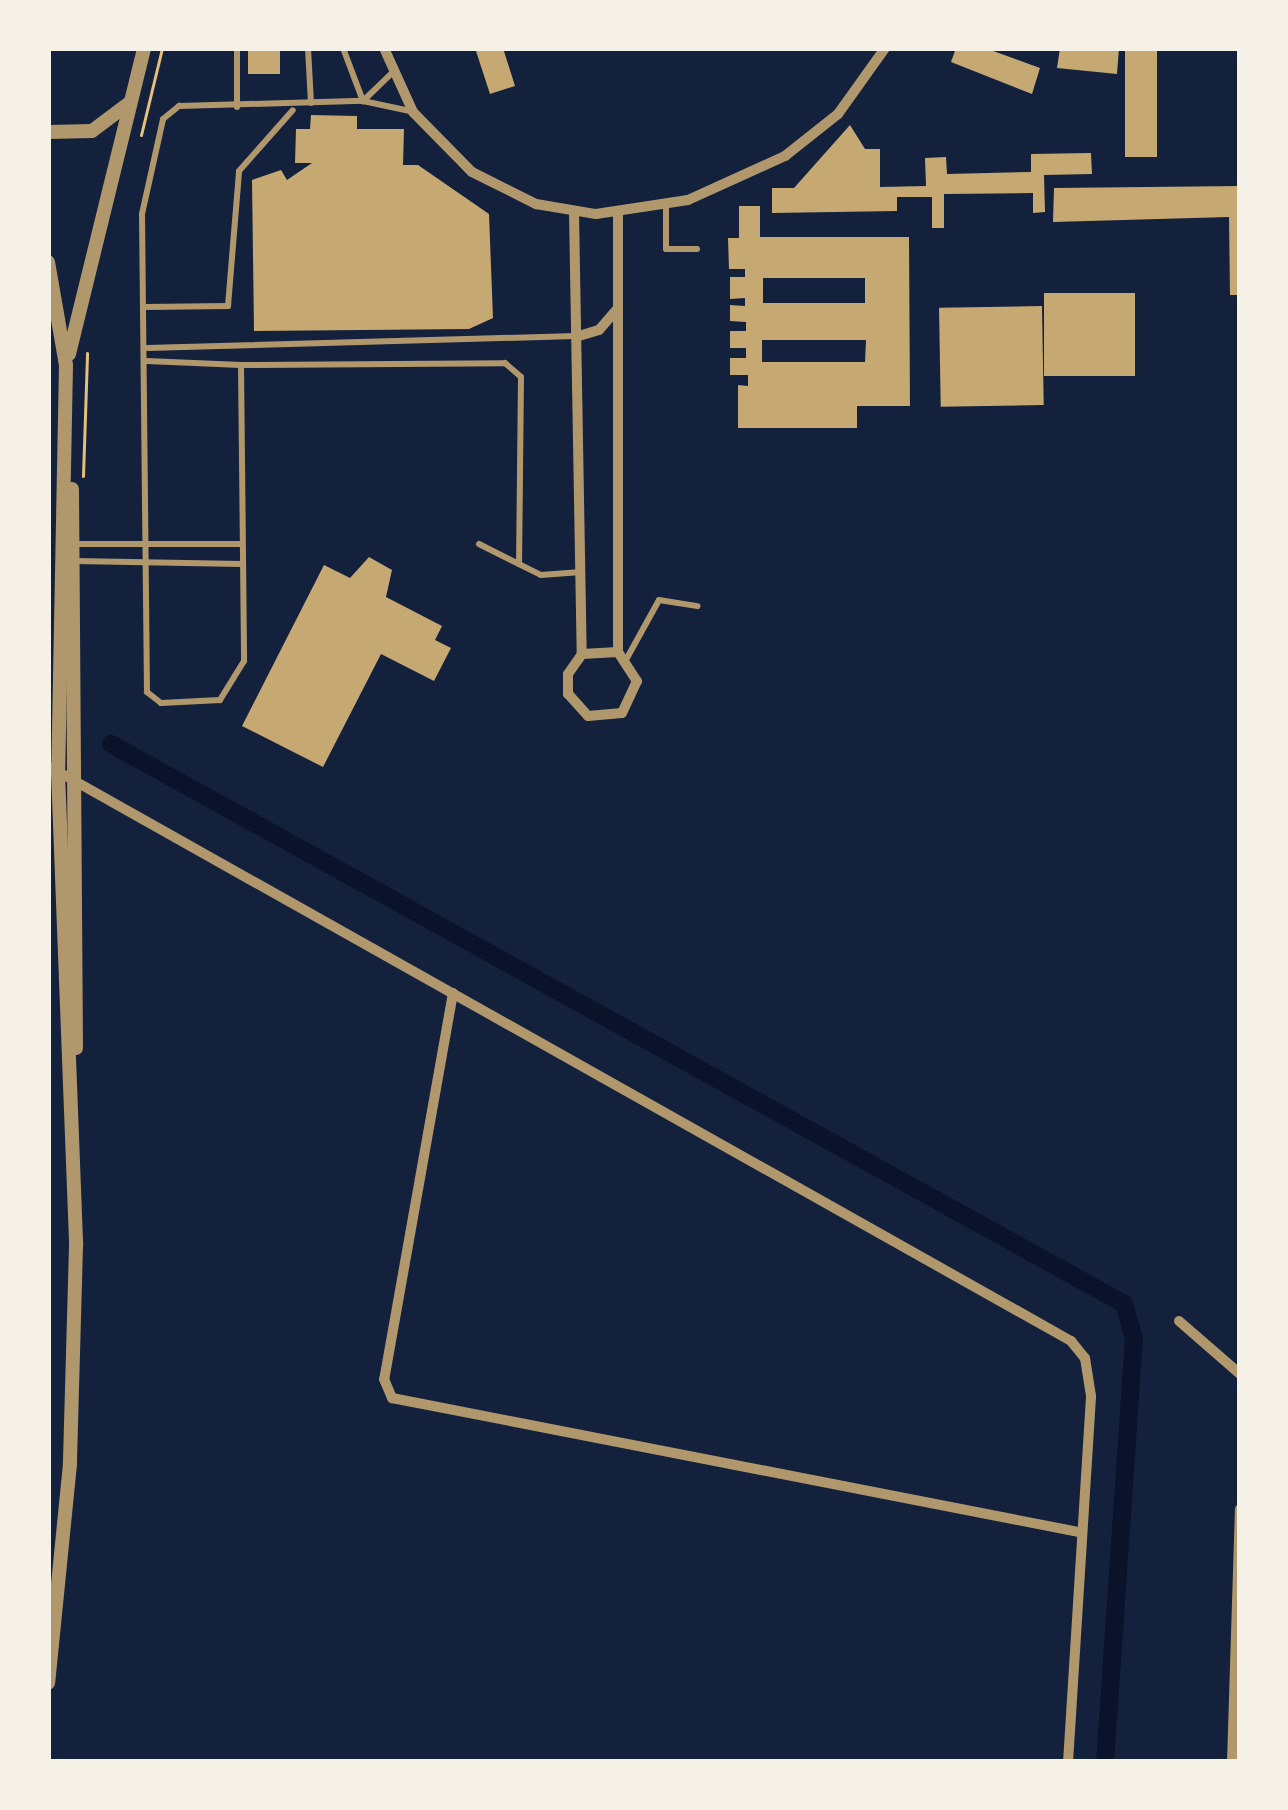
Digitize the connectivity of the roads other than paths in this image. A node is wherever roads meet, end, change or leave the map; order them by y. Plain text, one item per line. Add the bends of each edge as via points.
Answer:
1 (143, 48) edge
2 (237, 48) edge
3 (308, 48) edge
4 (344, 48) edge
5 (384, 48) edge
6 (884, 48) edge
7 (392, 74) junction
8 (131, 100) junction
9 (363, 101) junction
10 (311, 103) junction
11 (237, 107) junction
12 (296, 108) junction
13 (413, 112) junction
14 (48, 132) edge
15 (666, 207) junction
16 (574, 212) junction
17 (618, 214) junction
18 (697, 249) dead end
19 (48, 262) edge
20 (146, 307) junction
21 (619, 307) junction
22 (579, 336) junction
23 (146, 348) junction
24 (147, 362) junction
25 (67, 365) junction
26 (241, 365) junction
27 (68, 465) junction
28 (74, 544) junction
29 (150, 544) junction
30 (242, 544) junction
31 (479, 544) dead end
32 (74, 561) junction
33 (149, 562) junction
34 (519, 564) junction
35 (242, 565) junction
36 (581, 572) junction
37 (698, 606) dead end
38 (582, 654) junction
39 (622, 655) junction
40 (60, 773) edge
41 (453, 993) junction
42 (1179, 1322) dead end
43 (1240, 1374) edge
44 (1240, 1509) edge
45 (1079, 1532) junction
46 (1238, 1593) edge
47 (48, 1683) edge
48 (1068, 1762) edge
49 (1232, 1762) edge

1 - 8 street
2 - 11 lane
3 - 10 lane
4 - 9 lane
5 - 7 street
6 - 15 street via 854,97 803,144
7 - 9 lane
7 - 13 street
8 - 14 street via 92,130
8 - 25 street
9 - 10 lane
9 - 13 lane
10 - 12 lane
11 - 12 lane
11 - 20 lane via 179,106 163,119 142,214
12 - 20 lane via 238,171 228,305
13 - 16 street via 487,182
15 - 17 street
15 - 18 lane via 666,250
16 - 17 street
16 - 22 street
17 - 21 street
19 - 25 street
20 - 23 lane
21 - 22 street via 599,330
21 - 39 street
22 - 23 lane
22 - 36 street
23 - 24 lane
24 - 26 lane
24 - 29 lane
25 - 27 street
26 - 30 lane
26 - 34 lane via 505,363 521,377
27 - 28 street
27 - 40 street via 58,576
28 - 29 lane
28 - 32 street
29 - 30 lane
29 - 33 lane
30 - 35 lane
31 - 34 lane
32 - 33 lane
32 - 40 street
33 - 35 lane
33 - 35 lane via 147,692 161,703 220,700 235,678 244,661
34 - 36 lane via 541,575
36 - 38 street
37 - 39 lane via 659,600
38 - 39 street
38 - 39 street via 568,674 568,694 578,710 603,719 622,713 636,693
40 - 41 street
40 - 47 street via 74,1392
41 - 45 street via 1048,1325 1085,1358 1091,1397
41 - 45 street via 384,1379 392,1398
42 - 43 street
44 - 46 street
45 - 48 street
46 - 49 street

